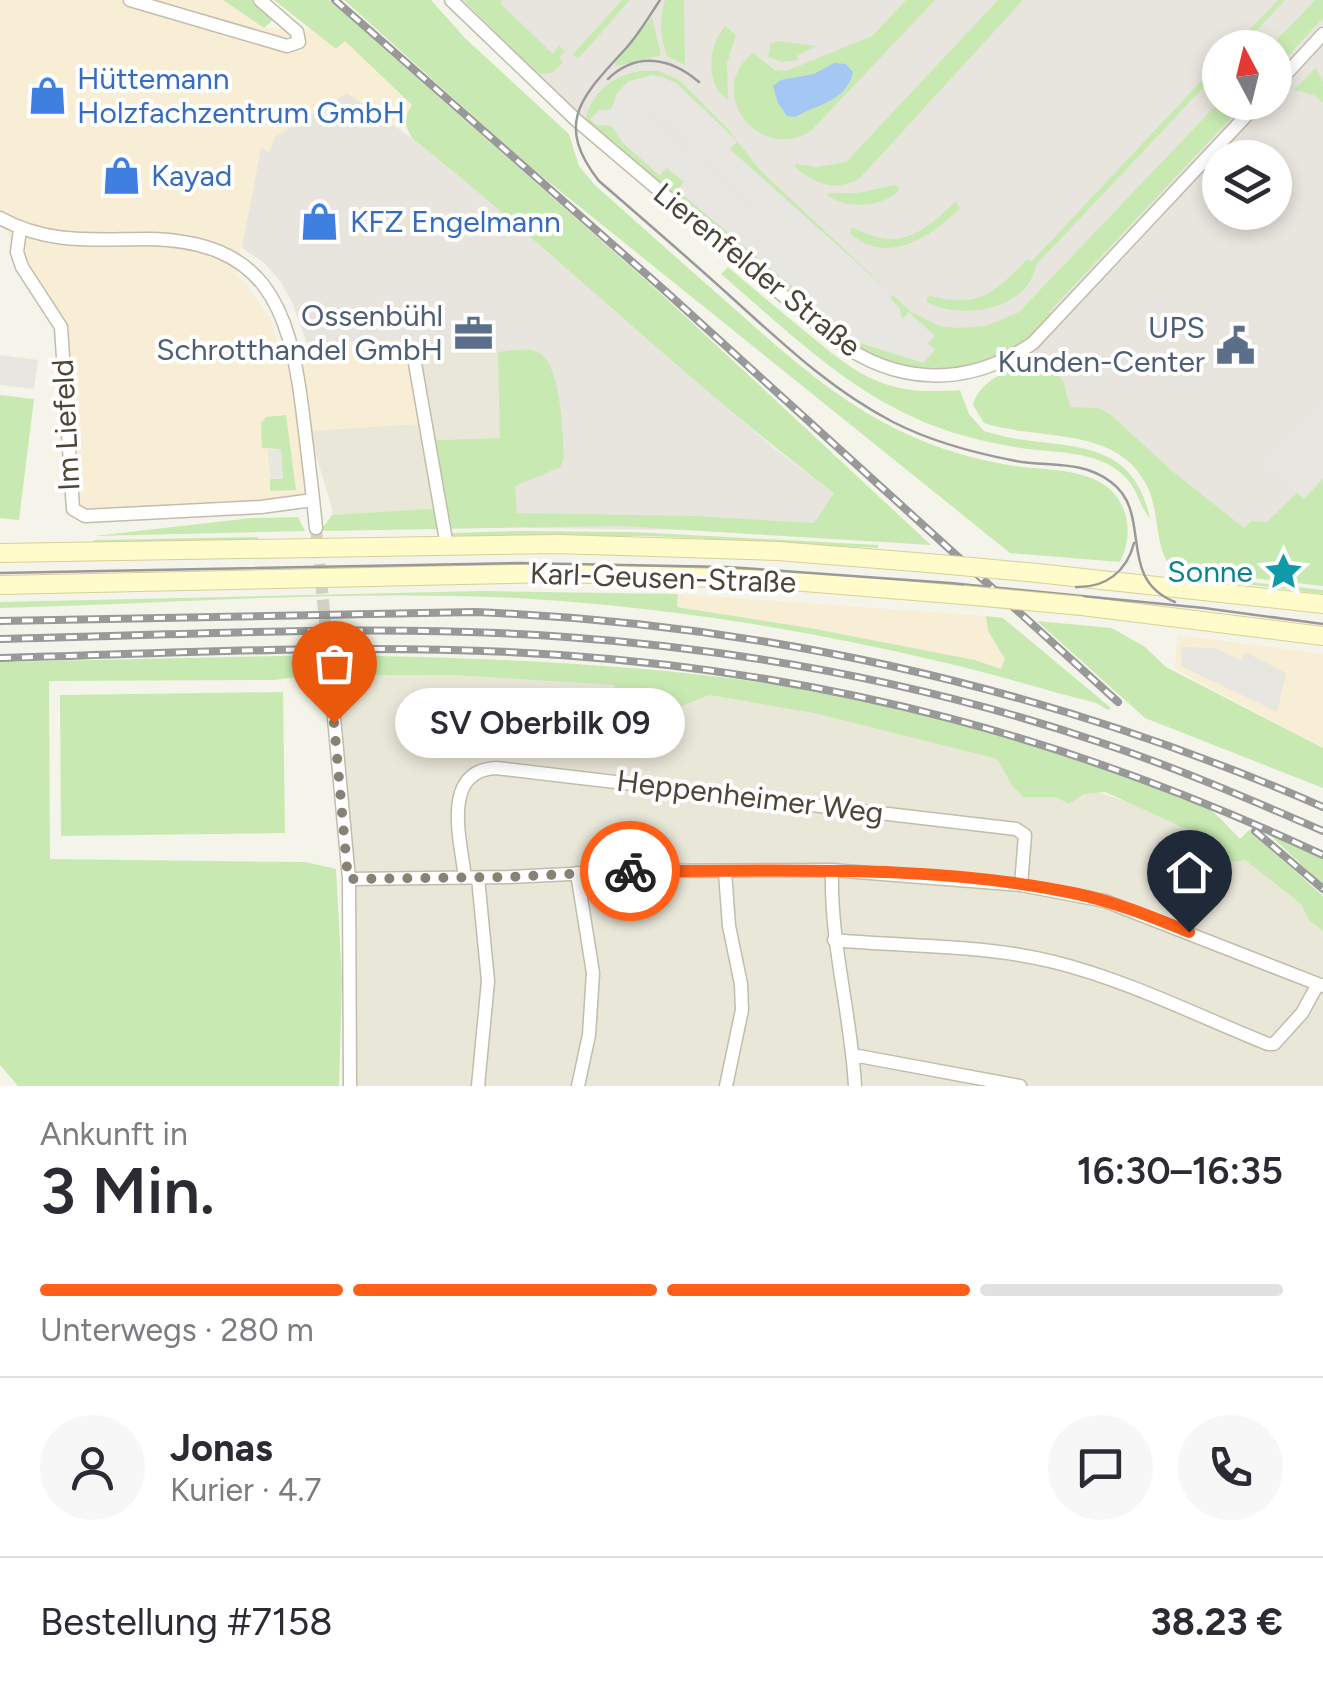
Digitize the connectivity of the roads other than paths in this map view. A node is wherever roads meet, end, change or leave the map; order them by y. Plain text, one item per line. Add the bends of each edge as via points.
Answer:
1 (130, 0) edge
2 (260, 0) edge
3 (451, 0) edge
4 (1323, 34) edge
5 (1292, 68) edge
6 (1242, 120) edge
7 (0, 218) edge
8 (20, 229) junction
9 (413, 352) dead end
10 (313, 500) junction
11 (316, 528) tunnel mouth
12 (447, 546) junction
13 (0, 553) edge
14 (0, 585) edge
15 (1323, 604) edge
16 (1323, 636) edge
17 (328, 654) tunnel mouth
18 (832, 870) junction
19 (725, 872) junction
20 (578, 873) junction
21 (472, 878) junction
22 (348, 879) junction
23 (1021, 884) junction
24 (834, 940) junction
25 (1321, 985) edge
26 (854, 1055) junction
27 (350, 1086) edge
28 (478, 1086) edge
29 (578, 1086) edge
30 (726, 1086) edge
31 (855, 1086) edge
32 (1020, 1086) edge

1 - 2 street via 262,40 299,42 297,32
3 - 6 street, Lierenfelder Straße via 575,119 833,338 866,360 918,377 963,375 1033,343
4 - 5 street
7 - 8 street
8 - 10 street via 62,240 198,244 254,274 289,331
8 - 10 street, Im Liefeld via 22,267 61,327 70,501 79,514
9 - 12 street
10 - 11 street
12 - 13 main road, Karl-Geusen-Straße
12 - 15 main road, Karl-Geusen-Straße, bridge via 659,546 928,563
14 - 16 main road, Karl-Geusen-Straße, bridge via 560,572 780,580 1082,606
17 - 22 street
18 - 19 street
18 - 23 street
18 - 24 street
19 - 20 street
19 - 30 street via 742,1010
20 - 21 street
20 - 29 street via 593,974
21 - 22 street
21 - 23 street, Heppenheimer Weg via 460,790 470,776 496,768 1016,830 1025,835
21 - 28 street via 488,981
22 - 27 street
23 - 25 street via 1105,900
24 - 25 street via 972,948 1053,962 1273,1045
24 - 26 street
26 - 31 street
26 - 32 street

